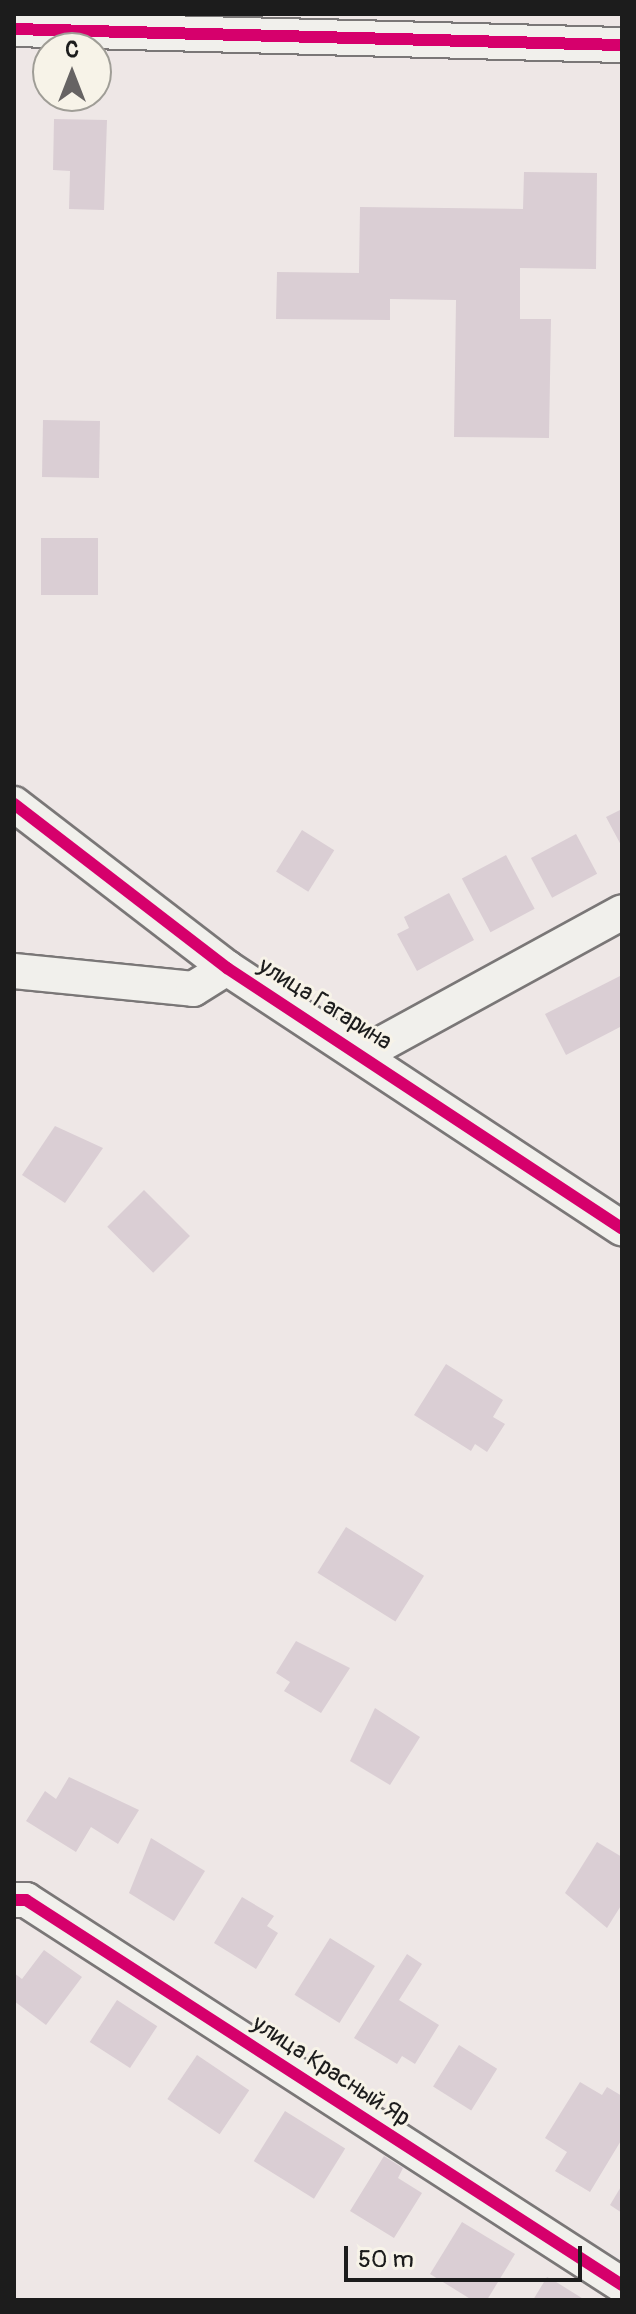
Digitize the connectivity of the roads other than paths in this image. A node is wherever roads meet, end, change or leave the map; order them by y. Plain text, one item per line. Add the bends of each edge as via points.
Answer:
1 (14, 29) edge
2 (622, 45) edge
3 (14, 804) edge
4 (622, 912) edge
5 (227, 968) junction
6 (14, 971) edge
7 (363, 1054) junction
8 (622, 1228) edge
9 (18, 1897) edge
10 (622, 2285) edge

1 - 2 street
3 - 5 street, улица Гагарина
4 - 7 street
5 - 6 street via 193,989
5 - 7 street, улица Гагарина
7 - 8 street, улица Гагарина
9 - 10 street, улица Красный Яр

